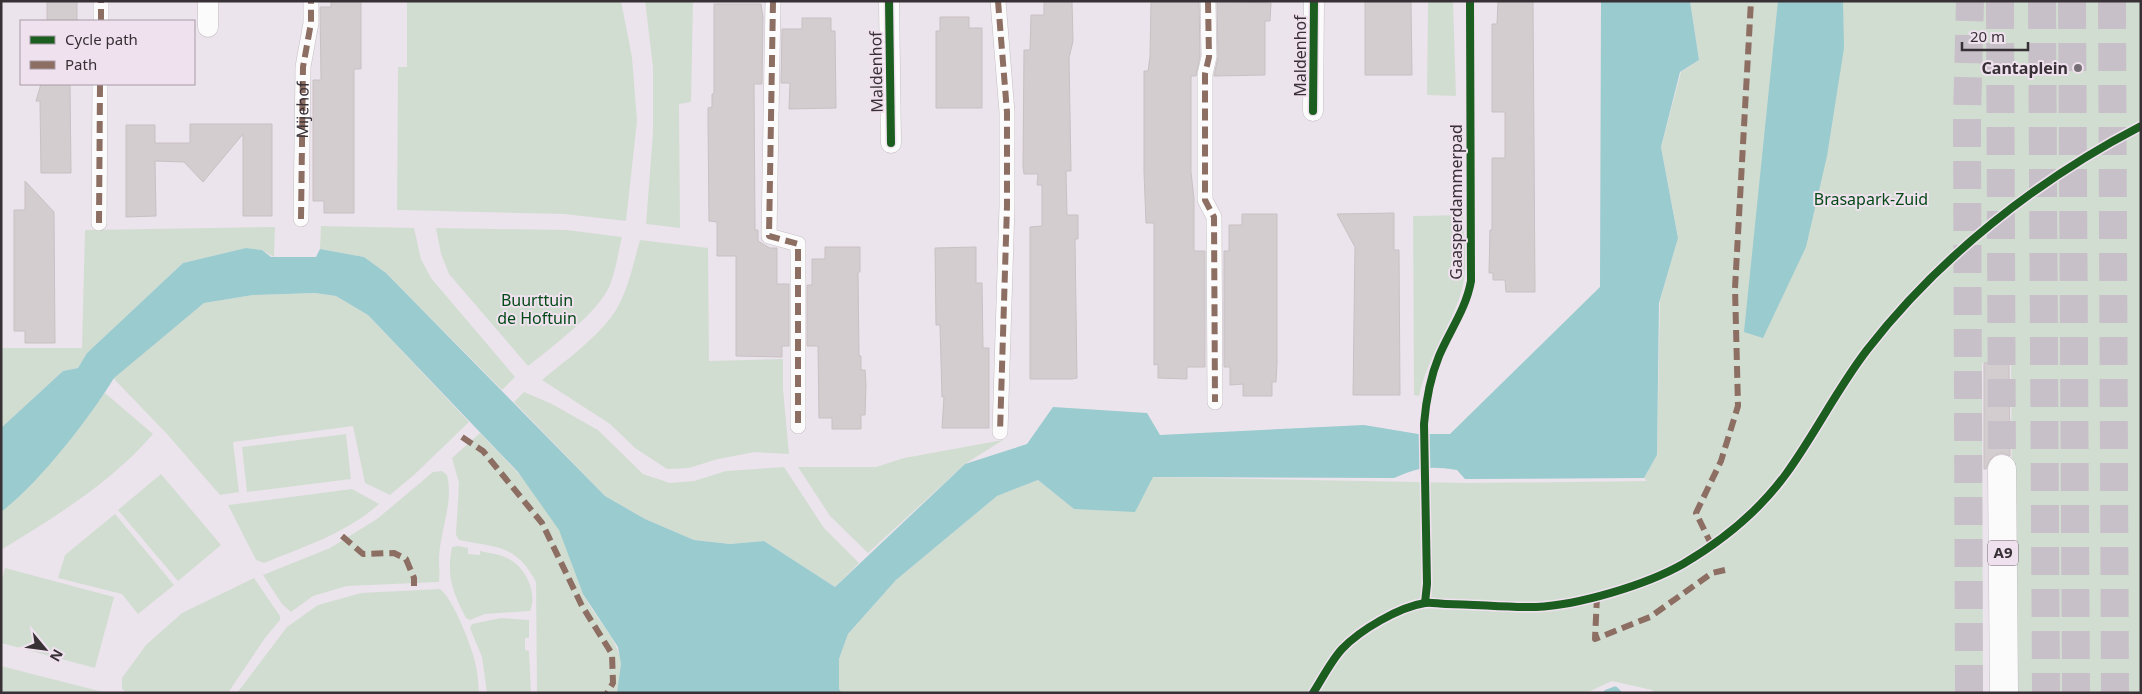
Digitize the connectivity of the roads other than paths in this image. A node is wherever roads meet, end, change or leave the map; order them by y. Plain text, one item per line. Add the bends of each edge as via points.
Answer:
1 (101, 1) edge
2 (208, 1) edge
3 (311, 1) edge
4 (773, 1) edge
5 (889, 1) edge
6 (998, 1) edge
7 (1208, 1) edge
8 (1314, 1) edge
9 (101, 20) edge
10 (208, 27) dead end
11 (100, 85) edge
12 (1313, 111) dead end
13 (891, 143) dead end
14 (301, 219) dead end
15 (99, 223) dead end
16 (1215, 402) dead end
17 (798, 426) dead end
18 (1000, 432) dead end
19 (2002, 469) tunnel mouth
20 (2004, 693) edge

1 - 9 street
2 - 10 street
3 - 14 street, Mijehof via 311,23 303,67
4 - 17 street via 769,236 798,244
5 - 13 street, Maldenhof
6 - 18 street via 1007,140
7 - 16 street via 1206,200 1214,217
8 - 12 street, Maldenhof
11 - 15 street
19 - 20 highway, A9

